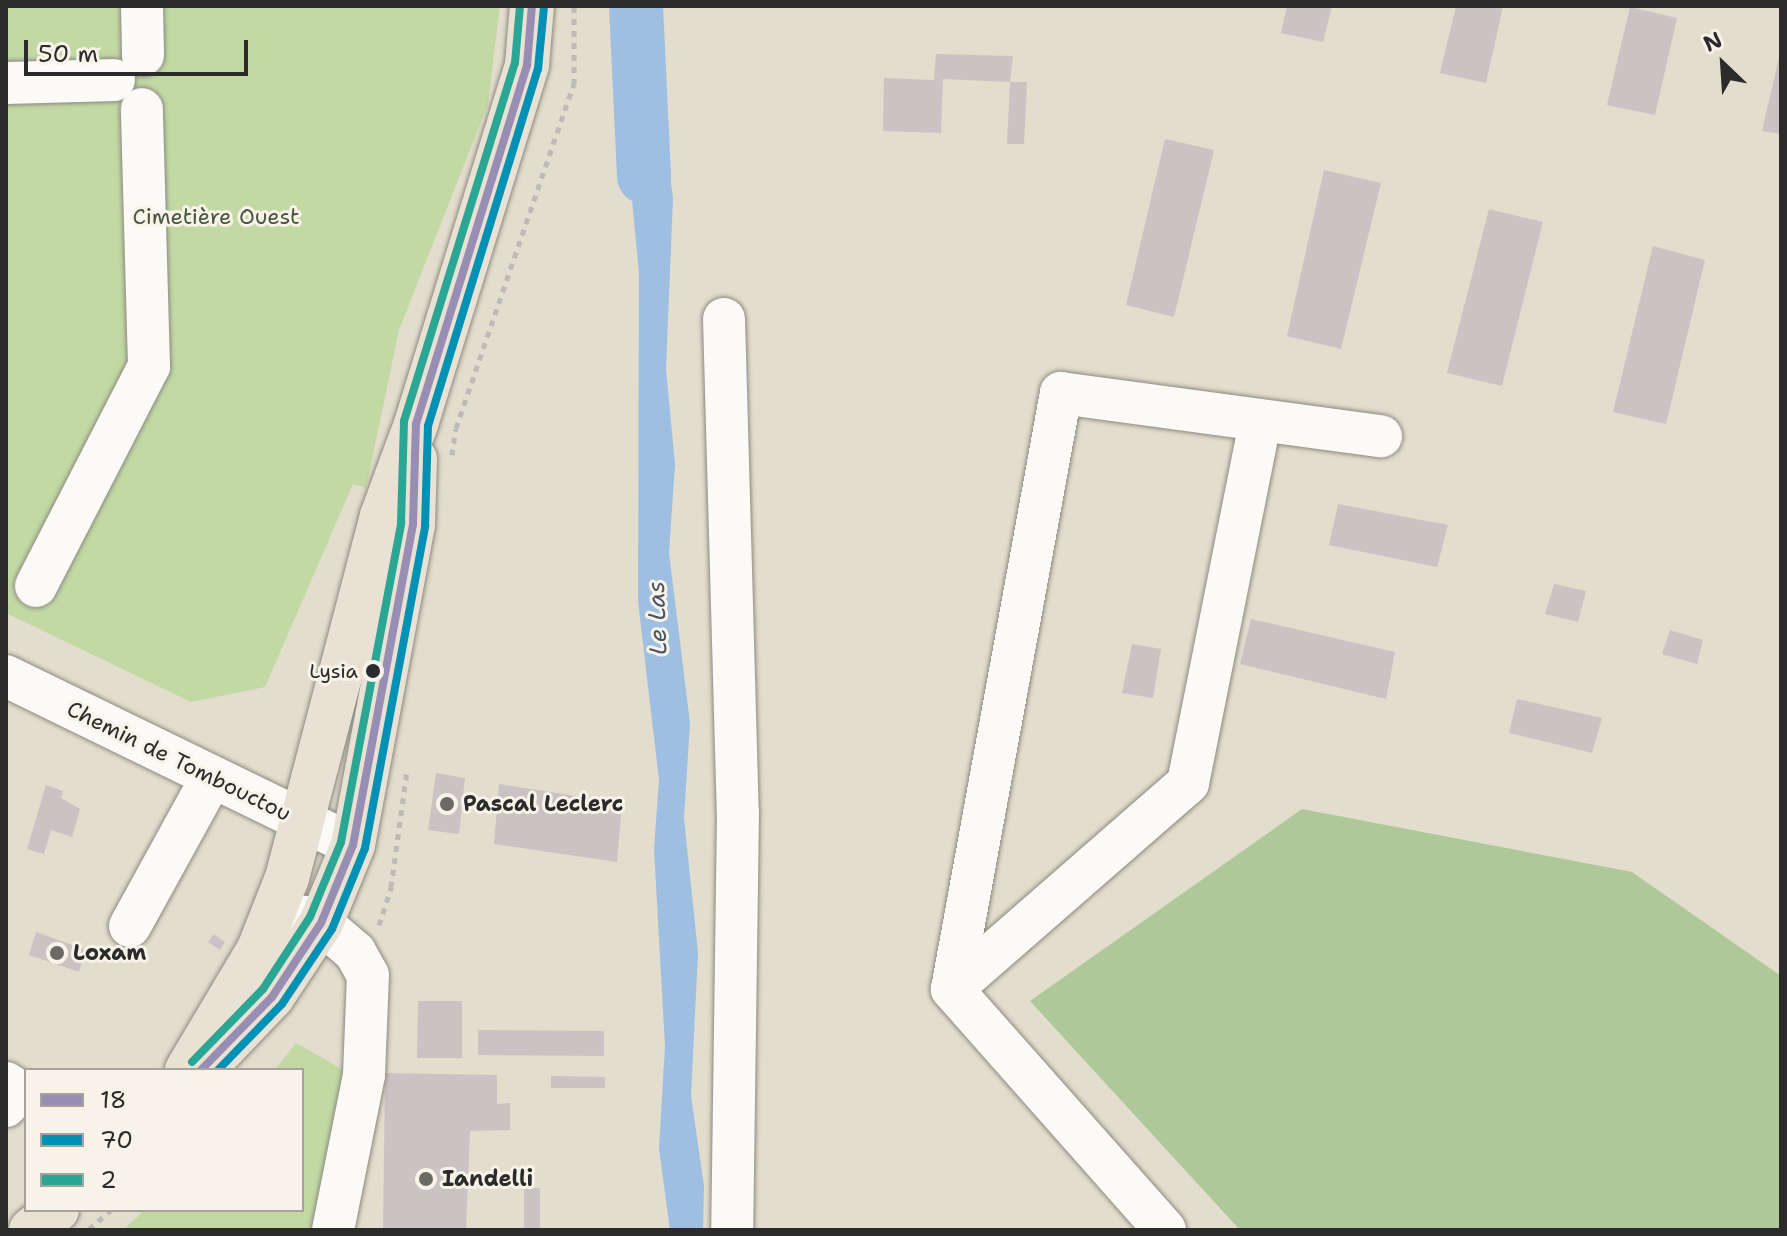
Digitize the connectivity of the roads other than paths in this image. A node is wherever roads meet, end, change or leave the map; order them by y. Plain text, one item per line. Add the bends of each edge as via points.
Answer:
1 (142, 6) edge
2 (532, 6) edge
3 (133, 81) junction
4 (6, 83) edge
5 (724, 319) dead end
6 (416, 424) junction
7 (1260, 424) junction
8 (1381, 436) dead end
9 (36, 586) dead end
10 (6, 676) edge
11 (212, 777) junction
12 (302, 822) junction
13 (353, 845) junction
14 (270, 921) junction
15 (321, 923) junction
16 (130, 926) dead end
17 (952, 989) junction
18 (188, 1068) edge
19 (203, 1068) edge
20 (6, 1083) edge
21 (6, 1106) edge
22 (54, 1212) edge
23 (31, 1230) edge
24 (333, 1230) edge
25 (732, 1230) edge
26 (1165, 1230) edge

1 - 3 street
2 - 6 main road via 527,65
3 - 4 street
3 - 9 street via 149,366
5 - 25 street via 738,813
6 - 12 main road via 382,516
6 - 13 main road via 413,524
7 - 8 street
7 - 17 street via 1188,783
7 - 17 street via 1061,393
10 - 11 street, Chemin de Tombouctou
11 - 12 street, Chemin de Tombouctou
11 - 16 street
12 - 13 street, Chemin de Tombouctou
12 - 14 main road
13 - 15 main road
14 - 15 street via 305,917
14 - 18 main road
15 - 19 main road via 272,997
15 - 24 street via 355,952 368,975 370,1005 364,1075
17 - 26 street
20 - 21 street via 19,1091
22 - 23 main road

